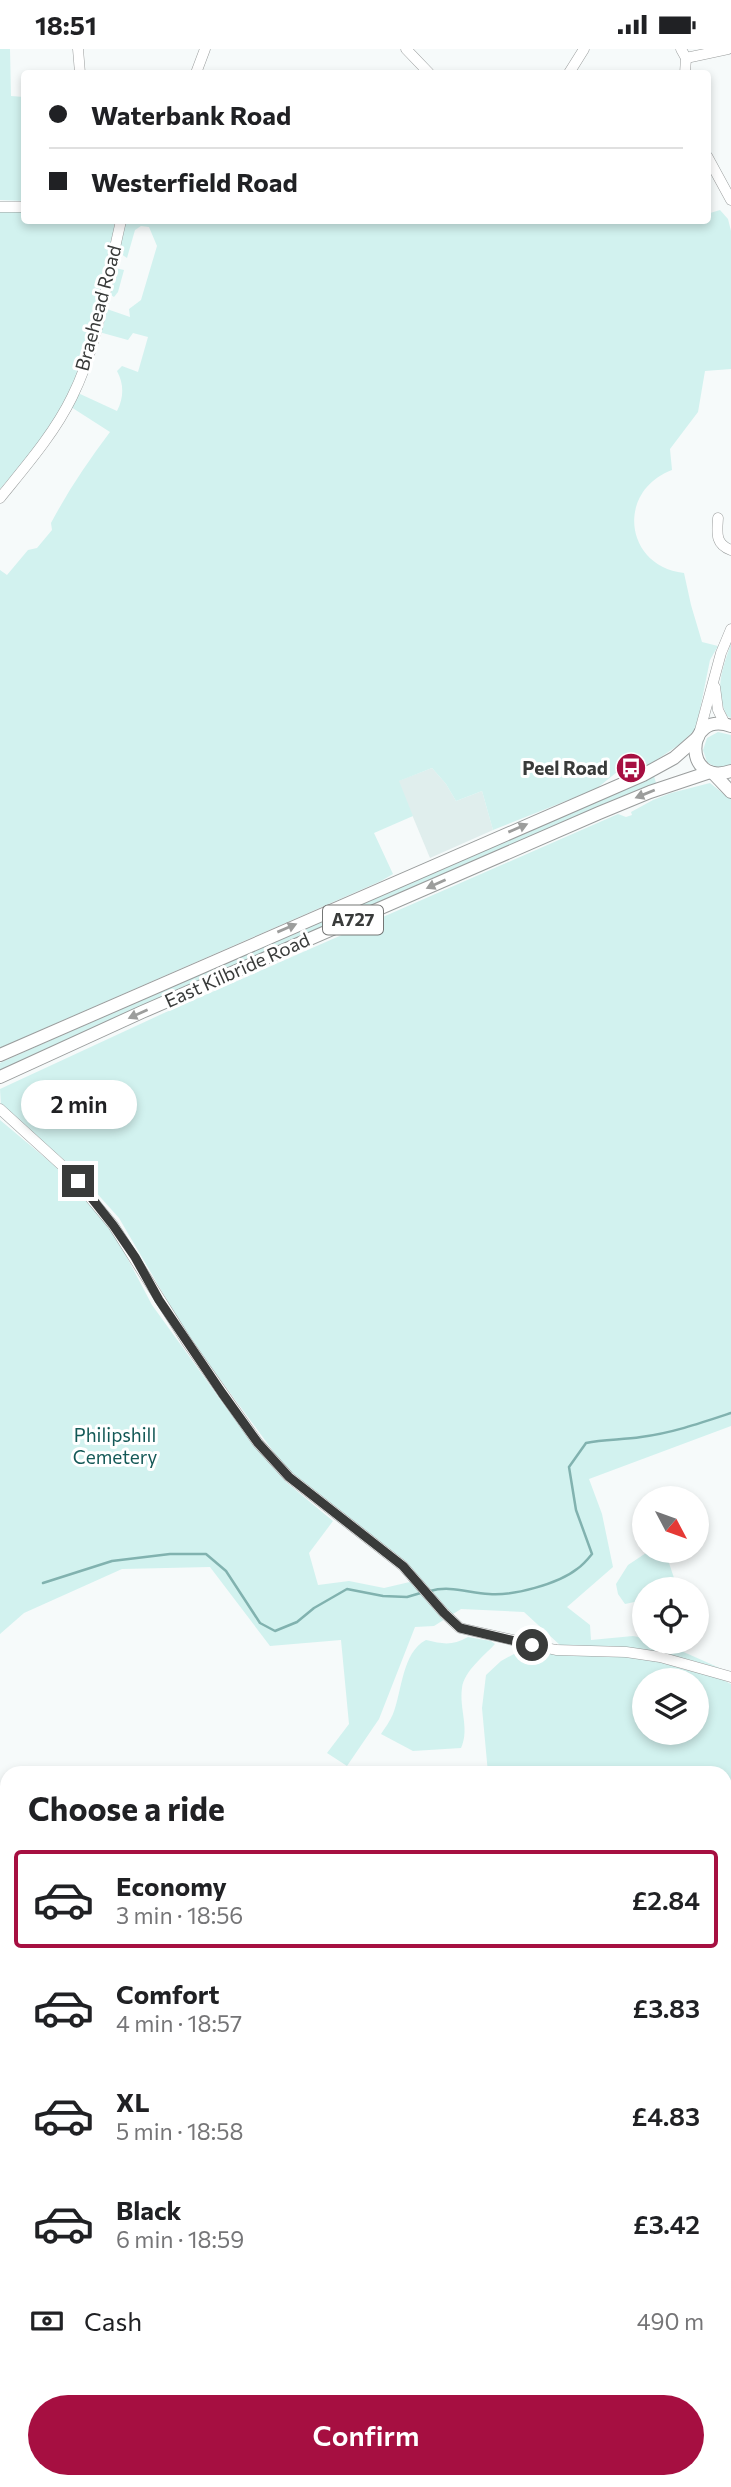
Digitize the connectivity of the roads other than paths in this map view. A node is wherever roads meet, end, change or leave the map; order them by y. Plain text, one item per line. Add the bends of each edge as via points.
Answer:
1 (78, 49) edge
2 (205, 49) edge
3 (406, 49) edge
4 (584, 49) edge
5 (729, 49) edge
6 (683, 54) edge
7 (418, 64) junction
8 (80, 70) edge
9 (197, 70) edge
10 (413, 70) edge
11 (425, 70) edge
12 (571, 70) edge
13 (711, 163) edge
14 (731, 200) edge
15 (0, 207) edge
16 (21, 207) edge
17 (120, 224) edge
18 (0, 498) edge
19 (718, 518) dead end
20 (731, 550) edge
21 (731, 629) edge
22 (715, 679) junction
23 (729, 725) edge
24 (698, 736) junction
25 (731, 771) edge
26 (711, 772) junction
27 (731, 792) edge
28 (0, 1055) edge
29 (0, 1077) edge
30 (0, 1109) edge
31 (731, 1677) edge

1 - 8 street
2 - 9 street
3 - 7 street
4 - 12 street
5 - 6 street
7 - 10 street
7 - 11 street
13 - 14 street
15 - 16 street
17 - 18 street, Braehead Road via 97,325 72,398
19 - 20 street via 719,544
21 - 22 street
22 - 23 street via 716,700
22 - 24 street
23 - 24 main road, East Kilbride Road via 710,726
24 - 26 main road via 695,755
28 -> 24 main road, East Kilbride Road / A727 via 643,775 674,758
25 - 26 main road, East Kilbride Road
26 - 27 main road
26 -> 29 main road, East Kilbride Road / A727 via 599,813
30 - 31 street via 67,1170 113,1225 258,1443 289,1477 403,1566 460,1628 544,1648 660,1657

